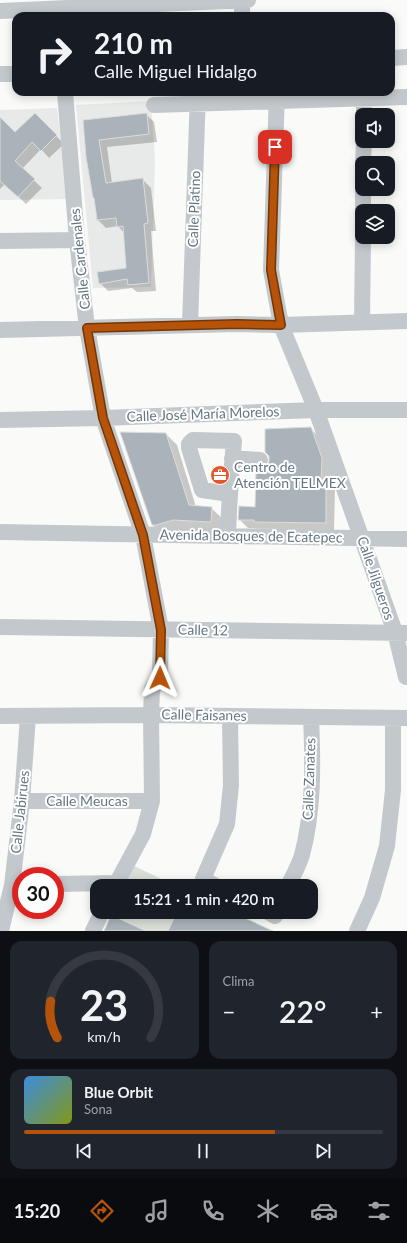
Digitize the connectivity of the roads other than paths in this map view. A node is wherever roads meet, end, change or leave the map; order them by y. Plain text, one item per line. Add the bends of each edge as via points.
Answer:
1 (242, 0) edge
2 (248, 0) edge
3 (0, 11) edge
4 (242, 12) edge
5 (407, 57) edge
6 (395, 58) edge
7 (0, 74) edge
8 (12, 74) edge
9 (66, 96) edge
10 (320, 96) edge
11 (364, 96) edge
12 (386, 96) edge
13 (277, 97) edge
14 (407, 97) edge
15 (198, 98) edge
16 (154, 105) dead end
17 (364, 108) edge
18 (77, 240) junction
19 (0, 241) edge
20 (362, 244) edge
21 (407, 321) edge
22 (362, 322) junction
23 (281, 325) junction
24 (190, 326) junction
25 (87, 328) junction
26 (0, 330) edge
27 (316, 410) junction
28 (407, 410) edge
29 (103, 418) junction
30 (0, 420) edge
31 (232, 458) junction
32 (260, 460) dead end
33 (230, 494) junction
34 (0, 532) edge
35 (143, 535) junction
36 (228, 536) junction
37 (362, 538) junction
38 (407, 539) edge
39 (0, 627) edge
40 (161, 630) junction
41 (401, 633) edge
42 (406, 677) edge
43 (151, 715) junction
44 (0, 716) edge
45 (28, 716) junction
46 (230, 716) junction
47 (311, 717) junction
48 (400, 718) edge
49 (22, 801) junction
50 (152, 801) junction
51 (18, 867) edge
52 (119, 879) edge
53 (203, 879) edge
54 (291, 879) edge
55 (64, 884) edge
56 (90, 884) edge
57 (12, 899) edge
58 (98, 919) edge
59 (0, 931) edge
60 (92, 931) edge
61 (357, 931) edge

1 - 2 street
1 - 3 street
1 - 4 street
5 - 6 street
7 - 8 street
9 - 18 street, Calle Cardenales
10 - 13 street
11 - 17 street
12 - 14 street
13 - 15 street
13 - 23 street, Calle Jilgueros via 271,270
15 - 16 street
15 - 24 street, Calle Platino
18 - 19 street
18 - 25 street, Calle Cardenales
20 - 22 street
21 - 22 street
22 - 23 street
23 - 24 street
23 - 27 street, Calle Jilgueros
24 - 25 street
25 - 26 street
25 - 29 street, Calle Cardenales
27 - 28 street, Calle José María Morelos
27 - 29 street, Calle José María Morelos
27 - 37 street, Calle Jilgueros
29 - 30 street, Calle José María Morelos
29 - 35 street, Calle Cardenales
31 - 32 street
31 - 33 street
31 - 33 street via 234,441 193,440 188,448 202,490
33 - 36 street
34 - 35 street, Avenida Bosques de Ecatepec
35 - 36 street, Avenida Bosques de Ecatepec
35 - 40 street, Calle Cardenales
36 - 37 street, Avenida Bosques de Ecatepec
37 - 38 street, Avenida Bosques de Ecatepec
37 - 41 street, Calle Jilgueros
39 - 40 street, Calle 12
40 - 41 street, Calle 12
40 - 43 street, Calle Cardenales
41 - 42 street, Calle Jilgueros
43 - 45 street, Calle Faisanes
43 - 46 street, Calle Faisanes
43 - 50 street, Calle Cardenales
44 - 45 street, Calle Faisanes
45 - 49 street, Calle Jabirues
46 - 47 street, Calle Faisanes
46 - 53 street via 227,824
47 - 48 street, Calle Faisanes
47 - 54 street, Calle Zanates via 311,806 302,856
48 - 61 street via 387,846 372,898
49 - 50 street, Calle Meucas
49 - 51 street, Calle Jabirues
50 - 52 street, Calle Cardenales via 143,834
55 - 56 street
57 - 59 street, Calle Jabirues
58 - 60 street

